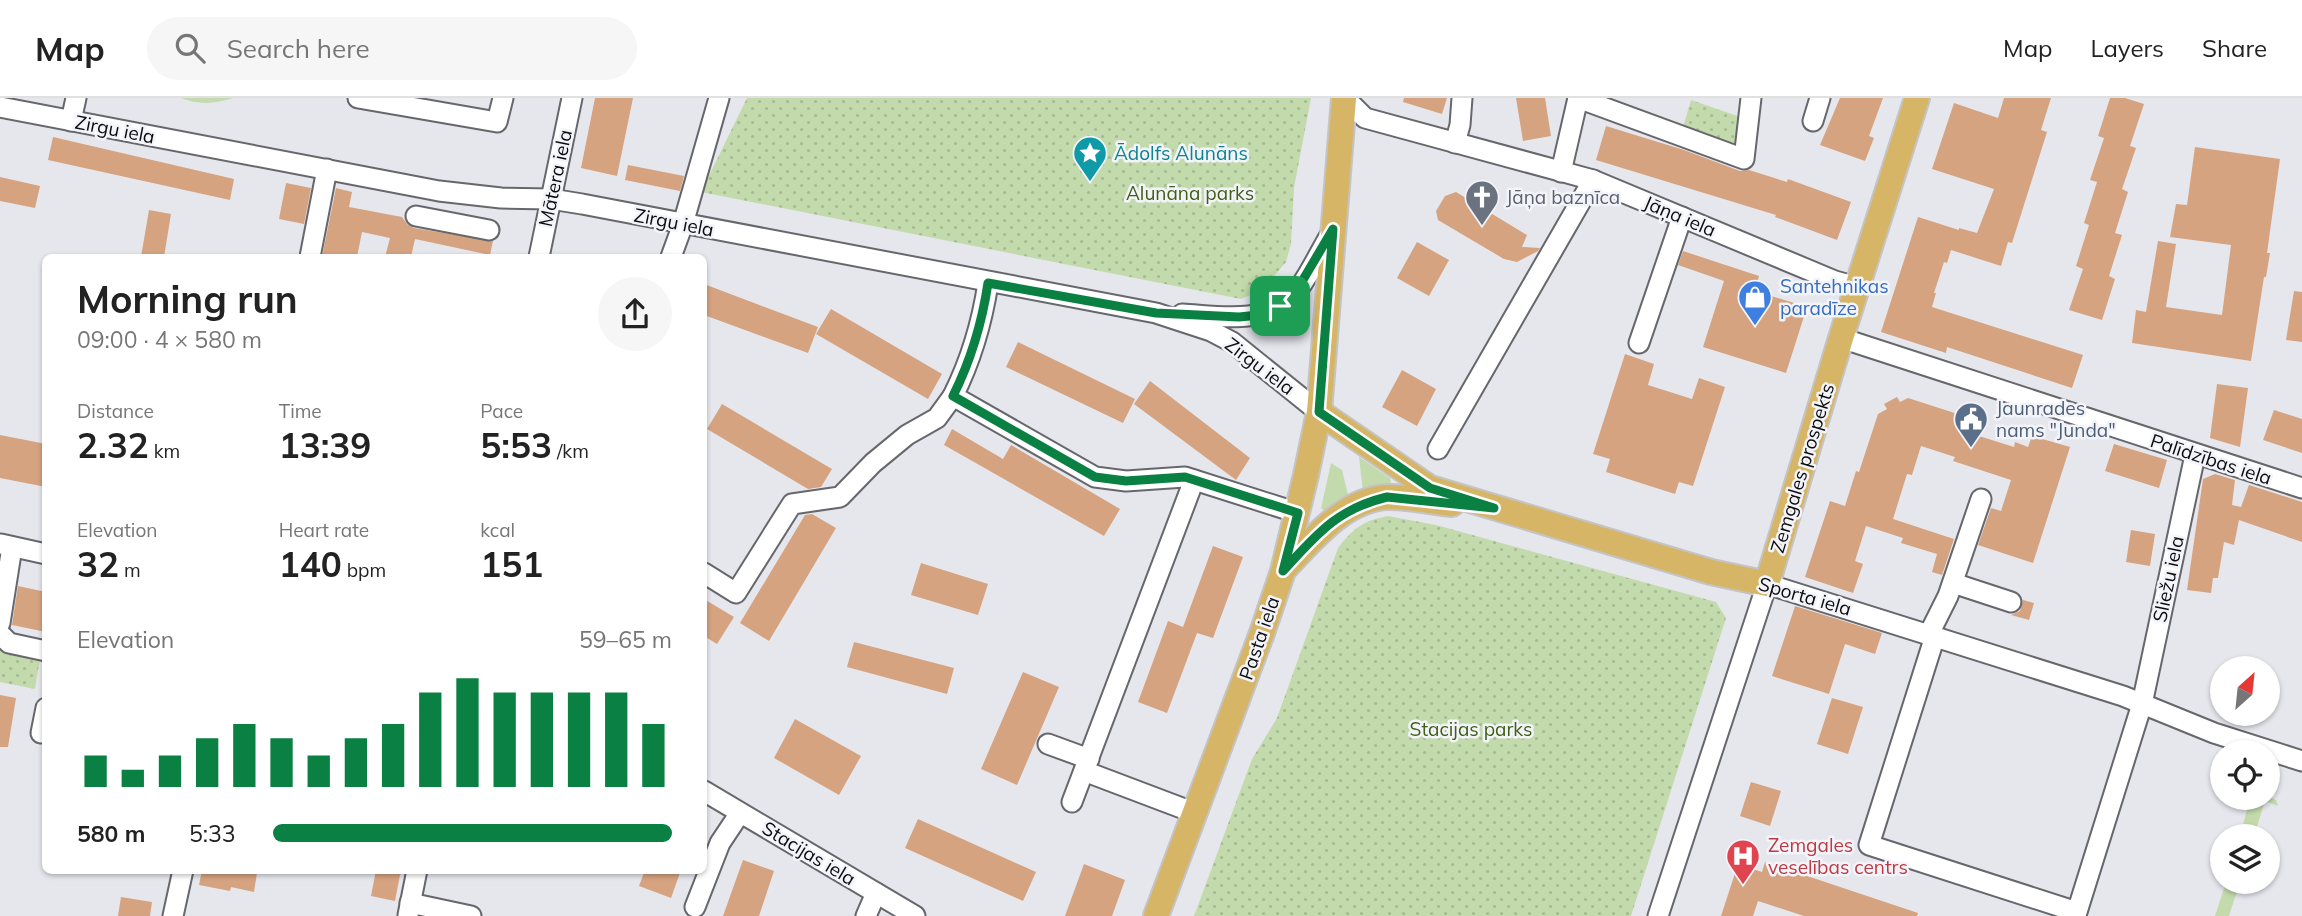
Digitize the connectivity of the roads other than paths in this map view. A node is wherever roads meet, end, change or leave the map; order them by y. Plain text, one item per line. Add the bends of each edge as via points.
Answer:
1 (76, 98) edge
2 (358, 98) edge
3 (503, 98) edge
4 (572, 98) edge
5 (719, 98) edge
6 (1344, 98) edge
7 (1462, 98) edge
8 (1578, 98) edge
9 (1751, 98) edge
10 (1820, 98) edge
11 (1917, 98) edge
12 (0, 107) edge
13 (71, 121) junction
14 (1813, 121) dead end
15 (1455, 144) junction
16 (327, 169) junction
17 (1561, 172) junction
18 (1593, 180) junction
19 (439, 191) junction
20 (551, 199) junction
21 (1682, 217) junction
22 (683, 224) junction
23 (1333, 229) junction
24 (489, 230) dead end
25 (311, 254) edge
26 (540, 254) edge
27 (672, 254) edge
28 (988, 283) junction
29 (1857, 287) junction
30 (1156, 313) junction
31 (1841, 338) junction
32 (1639, 343) dead end
33 (953, 396) junction
34 (1319, 412) junction
35 (1438, 449) dead end
36 (2195, 455) junction
37 (1194, 480) junction
38 (2302, 488) edge
39 (1982, 499) dead end
40 (1494, 508) junction
41 (1298, 513) junction
42 (6, 545) edge
43 (42, 553) edge
44 (1283, 571) junction
45 (707, 575) edge
46 (1953, 583) junction
47 (1767, 584) junction
48 (2011, 601) dead end
49 (0, 623) edge
50 (0, 634) edge
51 (1932, 635) junction
52 (42, 650) edge
53 (2142, 704) junction
54 (42, 728) edge
55 (41, 733) dead end
56 (1048, 744) dead end
57 (2302, 761) edge
58 (1086, 765) junction
59 (707, 793) edge
60 (1072, 802) dead end
61 (740, 813) junction
62 (1195, 813) junction
63 (182, 874) edge
64 (415, 874) edge
65 (876, 893) junction
66 (695, 907) dead end
67 (409, 910) edge
68 (173, 916) edge
69 (471, 916) edge
70 (866, 916) edge
71 (915, 916) edge
72 (1156, 916) edge
73 (1658, 916) edge

1 - 13 street
2 - 3 street via 498,122
4 - 20 street, Mātera iela
5 - 22 street
6 - 15 street, Jāņa iela via 1365,118
6 - 23 main road, Pasta iela
7 - 15 street
8 - 9 street via 1744,159
8 - 17 street
10 - 14 street
11 - 29 main road, Zemgales prospekts
12 - 13 street, Zirgu iela
13 - 16 street, Zirgu iela
15 - 17 street, Jāņa iela
16 - 19 street, Zirgu iela
16 - 25 street
17 - 18 street, Jāņa iela
18 - 21 street, Jāņa iela
18 - 35 street
19 - 20 street, Zirgu iela
19 - 24 street via 424,217
20 - 22 street, Zirgu iela
20 - 26 street, Mātera iela
21 - 29 street, Jāņa iela
21 - 32 street
22 - 27 street
22 - 28 street, Zirgu iela
23 - 30 street via 1294,295 1280,306 1239,317
23 - 34 main road, Pasta iela
28 - 30 street, Zirgu iela
28 - 33 street via 967,369
29 - 31 main road, Zemgales prospekts
30 - 34 street, Zirgu iela via 1232,342
31 - 36 street, Palīdzības iela
31 - 47 main road, Zemgales prospekts
33 - 37 street via 1095,477
33 - 45 street via 937,418 907,435 839,497 792,504 736,593
34 - 40 main road, Sporta iela via 1430,488
34 - 41 main road, Pasta iela
36 - 38 street, Palīdzības iela
36 - 53 street, Sliežu iela
37 - 41 street
37 - 58 street
39 - 46 street
40 - 44 main road via 1387,497 1372,500 1338,516
40 - 47 main road, Sporta iela
41 - 44 main road, Pasta iela
42 - 43 street
42 - 49 street
44 - 62 main road, Pasta iela
46 - 48 street
46 - 51 street
47 - 51 street, Sporta iela
47 - 73 street, Zemgales prospekts
50 - 52 street via 9,643
51 - 53 street, Sporta iela
51 - 53 street, Sliežu iela via 1868,845 2077,912
53 - 57 street, Sporta iela
54 - 55 street
56 - 58 street
58 - 60 street
58 - 62 street
59 - 61 street, Stacijas iela
61 - 65 street, Stacijas iela
61 - 66 street via 720,843
62 - 72 main road, Pasta iela
63 - 68 street
64 - 67 street
65 - 70 street
65 - 71 street, Stacijas iela
67 - 69 street

